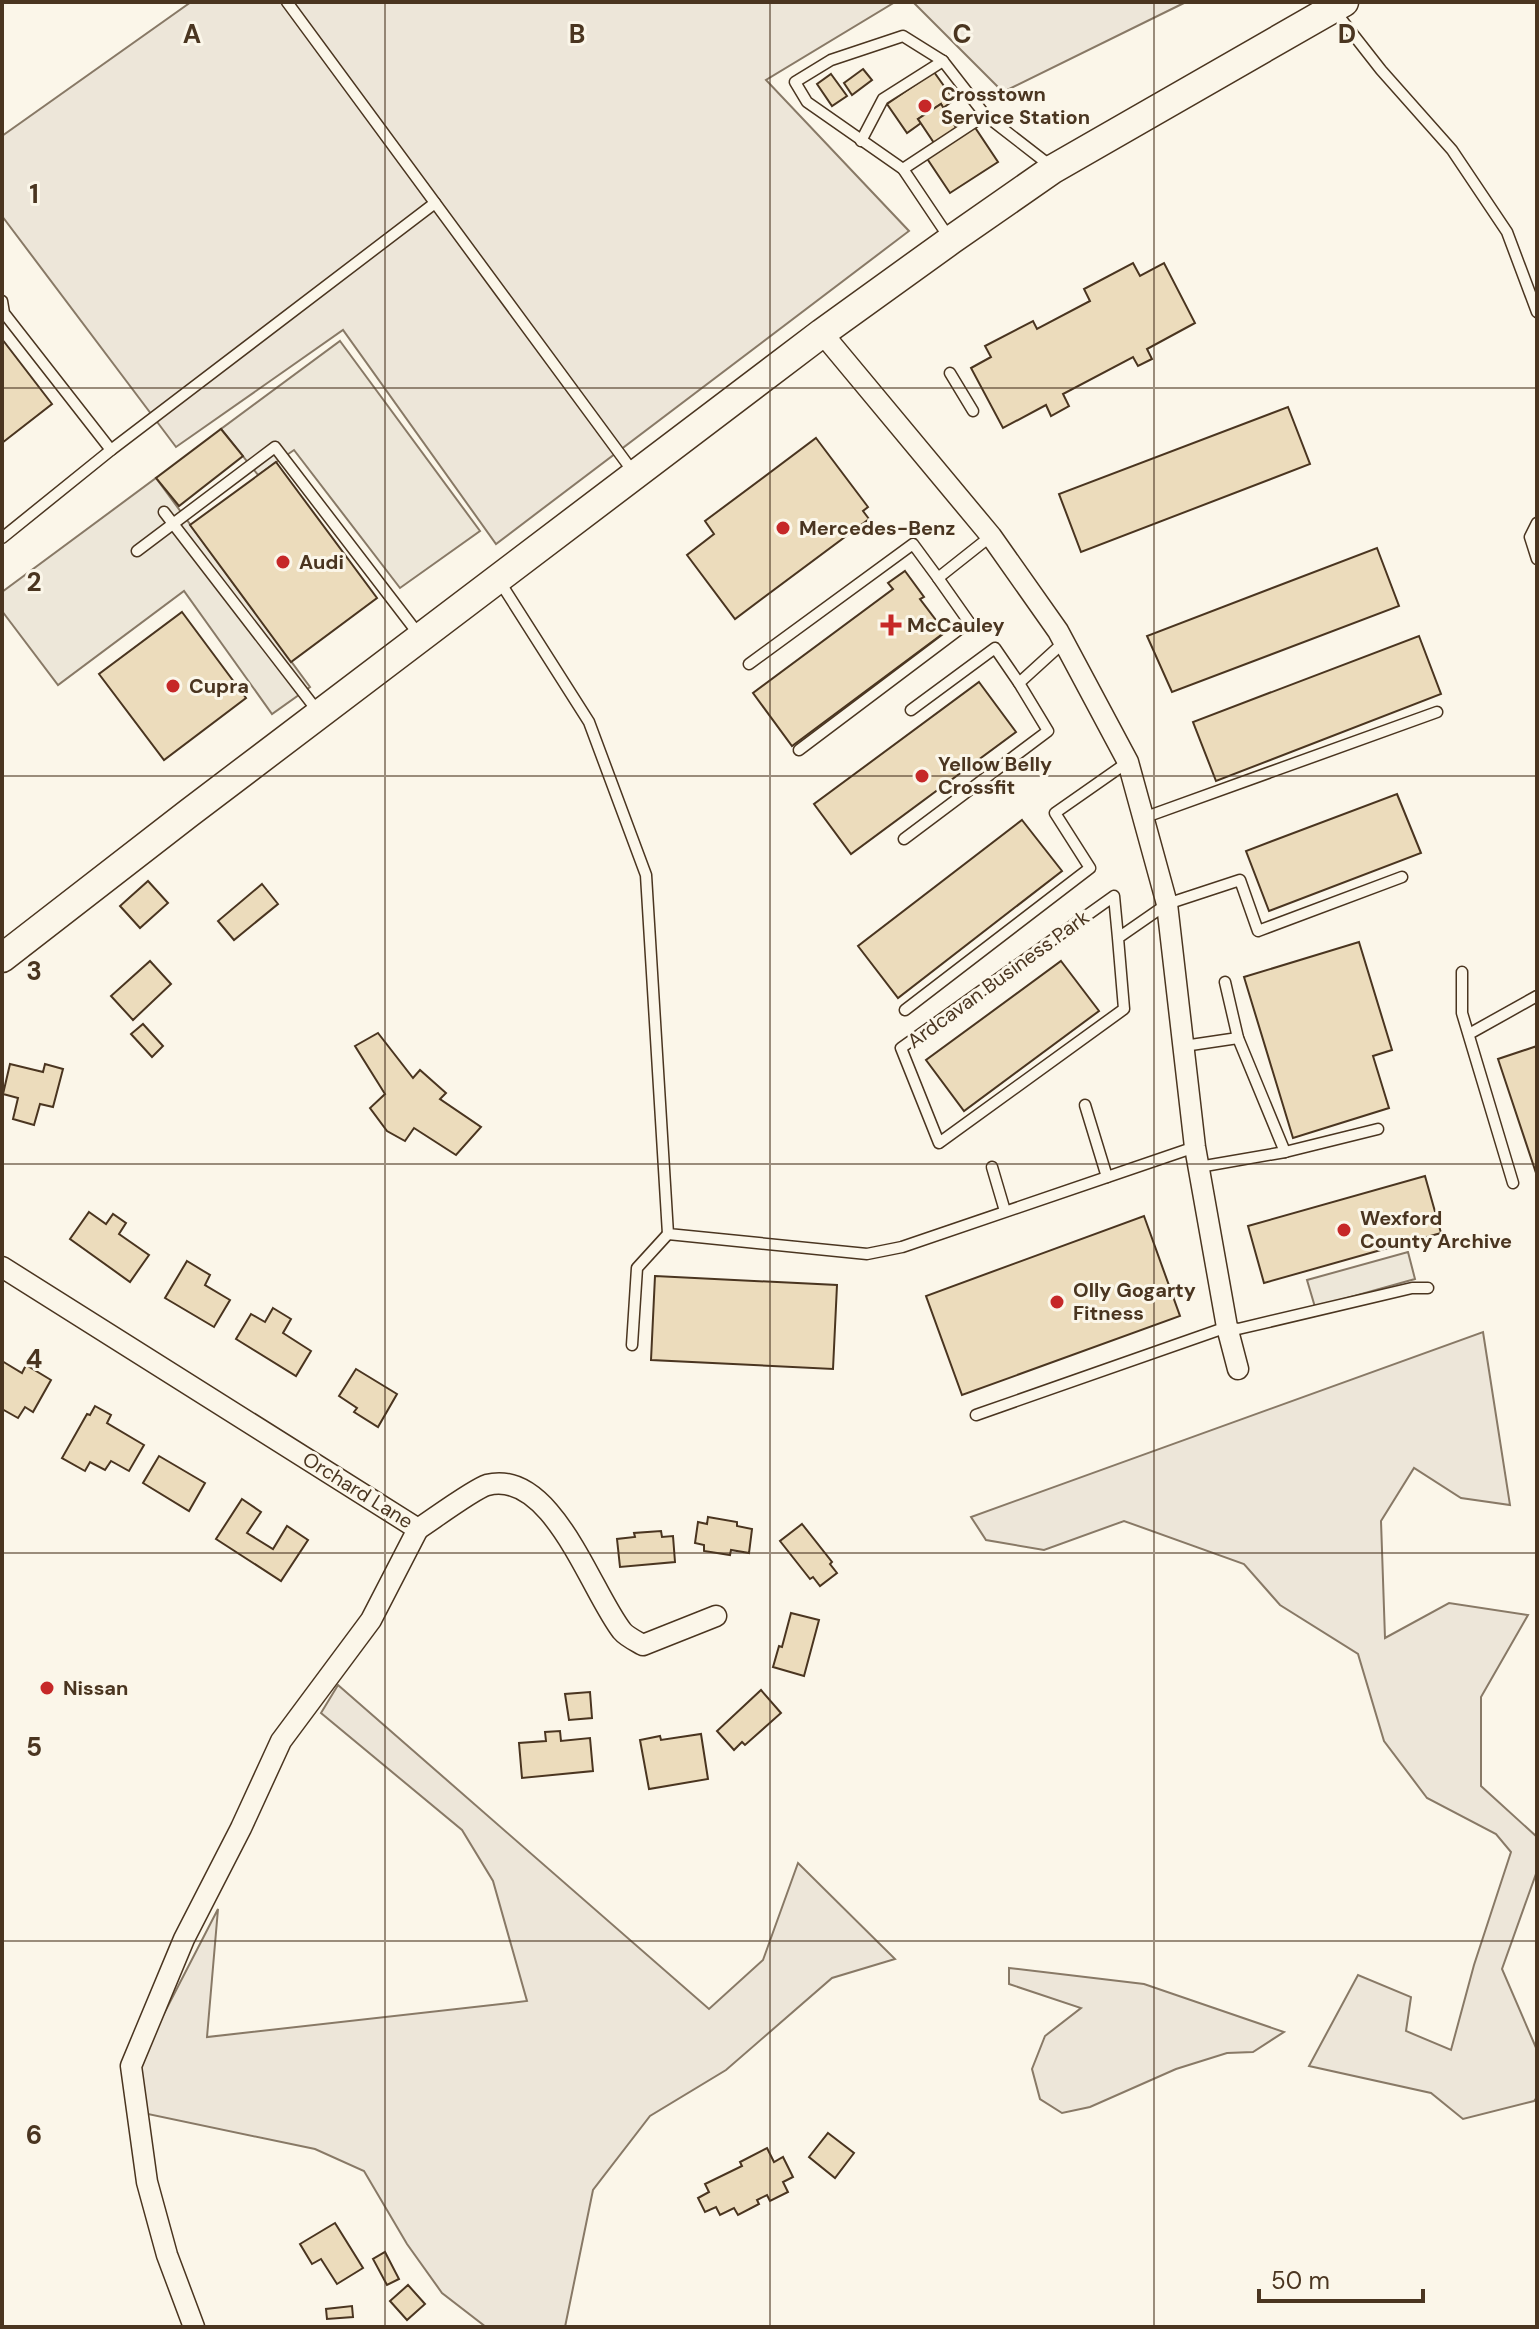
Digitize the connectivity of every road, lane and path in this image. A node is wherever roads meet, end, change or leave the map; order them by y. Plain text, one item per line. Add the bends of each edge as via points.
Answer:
1 (287, 2) edge
2 (1338, 5) edge
3 (943, 61) junction
4 (985, 115) junction
5 (861, 141) junction
6 (903, 169) junction
7 (1053, 169) junction
8 (435, 203) junction
9 (951, 240) junction
10 (2, 301) edge
11 (1537, 312) edge
12 (822, 333) junction
13 (950, 373) dead end
14 (973, 411) dead end
15 (111, 450) junction
16 (635, 475) junction
17 (164, 512) dead end
18 (1537, 523) edge
19 (173, 524) junction
20 (991, 536) junction
21 (2, 538) edge
22 (137, 551) dead end
23 (1537, 559) edge
24 (938, 578) junction
25 (499, 579) junction
26 (422, 637) junction
27 (1064, 642) junction
28 (749, 664) dead end
29 (1019, 683) junction
30 (911, 710) dead end
31 (1437, 712) dead end
32 (320, 714) junction
33 (799, 750) dead end
34 (1128, 762) junction
35 (1143, 818) junction
36 (904, 839) dead end
37 (1402, 877) dead end
38 (1167, 904) junction
39 (1118, 938) junction
40 (2, 958) edge
41 (1462, 972) dead end
42 (1225, 982) dead end
43 (1537, 996) edge
44 (905, 1010) dead end
45 (1469, 1034) junction
46 (1238, 1038) junction
47 (1184, 1046) junction
48 (1085, 1105) dead end
49 (1378, 1129) dead end
50 (1285, 1152) junction
51 (1197, 1157) junction
52 (992, 1167) dead end
53 (1107, 1177) junction
54 (1513, 1183) dead end
55 (1005, 1211) junction
56 (668, 1234) junction
57 (2, 1267) edge
58 (1428, 1288) dead end
59 (1227, 1327) junction
60 (632, 1345) dead end
61 (1238, 1369) dead end
62 (976, 1415) dead end
63 (418, 1529) junction
64 (716, 1616) dead end
65 (194, 2327) edge

1 - 8 lane
2 - 7 main road
2 - 11 lane via 1381,70 1452,150 1507,232
3 - 4 lane
3 - 5 lane via 883,99
3 - 5 lane via 903,36 831,60 795,82 807,102
4 - 6 lane
4 - 7 lane
5 - 6 lane
6 - 9 lane
7 - 9 main road
8 - 15 lane
8 - 16 lane
9 - 12 main road
10 - 15 lane via 4,313
12 - 16 main road
12 - 20 street
13 - 14 lane
15 - 21 lane
16 - 25 main road
17 - 19 lane
18 - 23 lane via 1530,537
19 - 22 lane
19 - 26 lane via 275,447
19 - 32 lane
20 - 24 lane
20 - 27 street
24 - 28 lane via 913,544
24 - 33 lane via 969,622
25 - 26 main road
25 - 56 lane via 589,722 646,875
26 - 32 main road
27 - 29 lane
27 - 34 street
29 - 30 lane via 995,648
29 - 36 lane via 1048,731
31 - 35 lane
32 - 40 main road
34 - 35 street
34 - 44 lane via 1055,813 1090,868
35 - 38 street
37 - 38 lane, Ardcavan Business Park via 1258,931 1240,880
38 - 39 lane, Ardcavan Business Park
38 - 47 street
39 - 39 lane, Ardcavan Business Park via 1114,896 901,1048 939,1143 1124,1009
41 - 45 lane via 1462,1013
42 - 46 lane
43 - 45 lane
45 - 54 lane
46 - 47 lane
46 - 50 lane
47 - 51 street
48 - 53 lane
49 - 50 lane
50 - 51 lane
51 - 53 lane
51 - 59 street
52 - 55 lane
53 - 55 lane
55 - 56 lane via 867,1254
56 - 60 lane via 637,1268
57 - 63 street, Orchard Lane
58 - 59 lane via 1370,1295 1238,1329
59 - 61 street
59 - 62 lane
63 - 64 street, Orchard Lane via 487,1485 514,1486 537,1497 624,1634 643,1645
63 - 65 street via 371,1620 281,1741 184,1939 131,2066 147,2182

